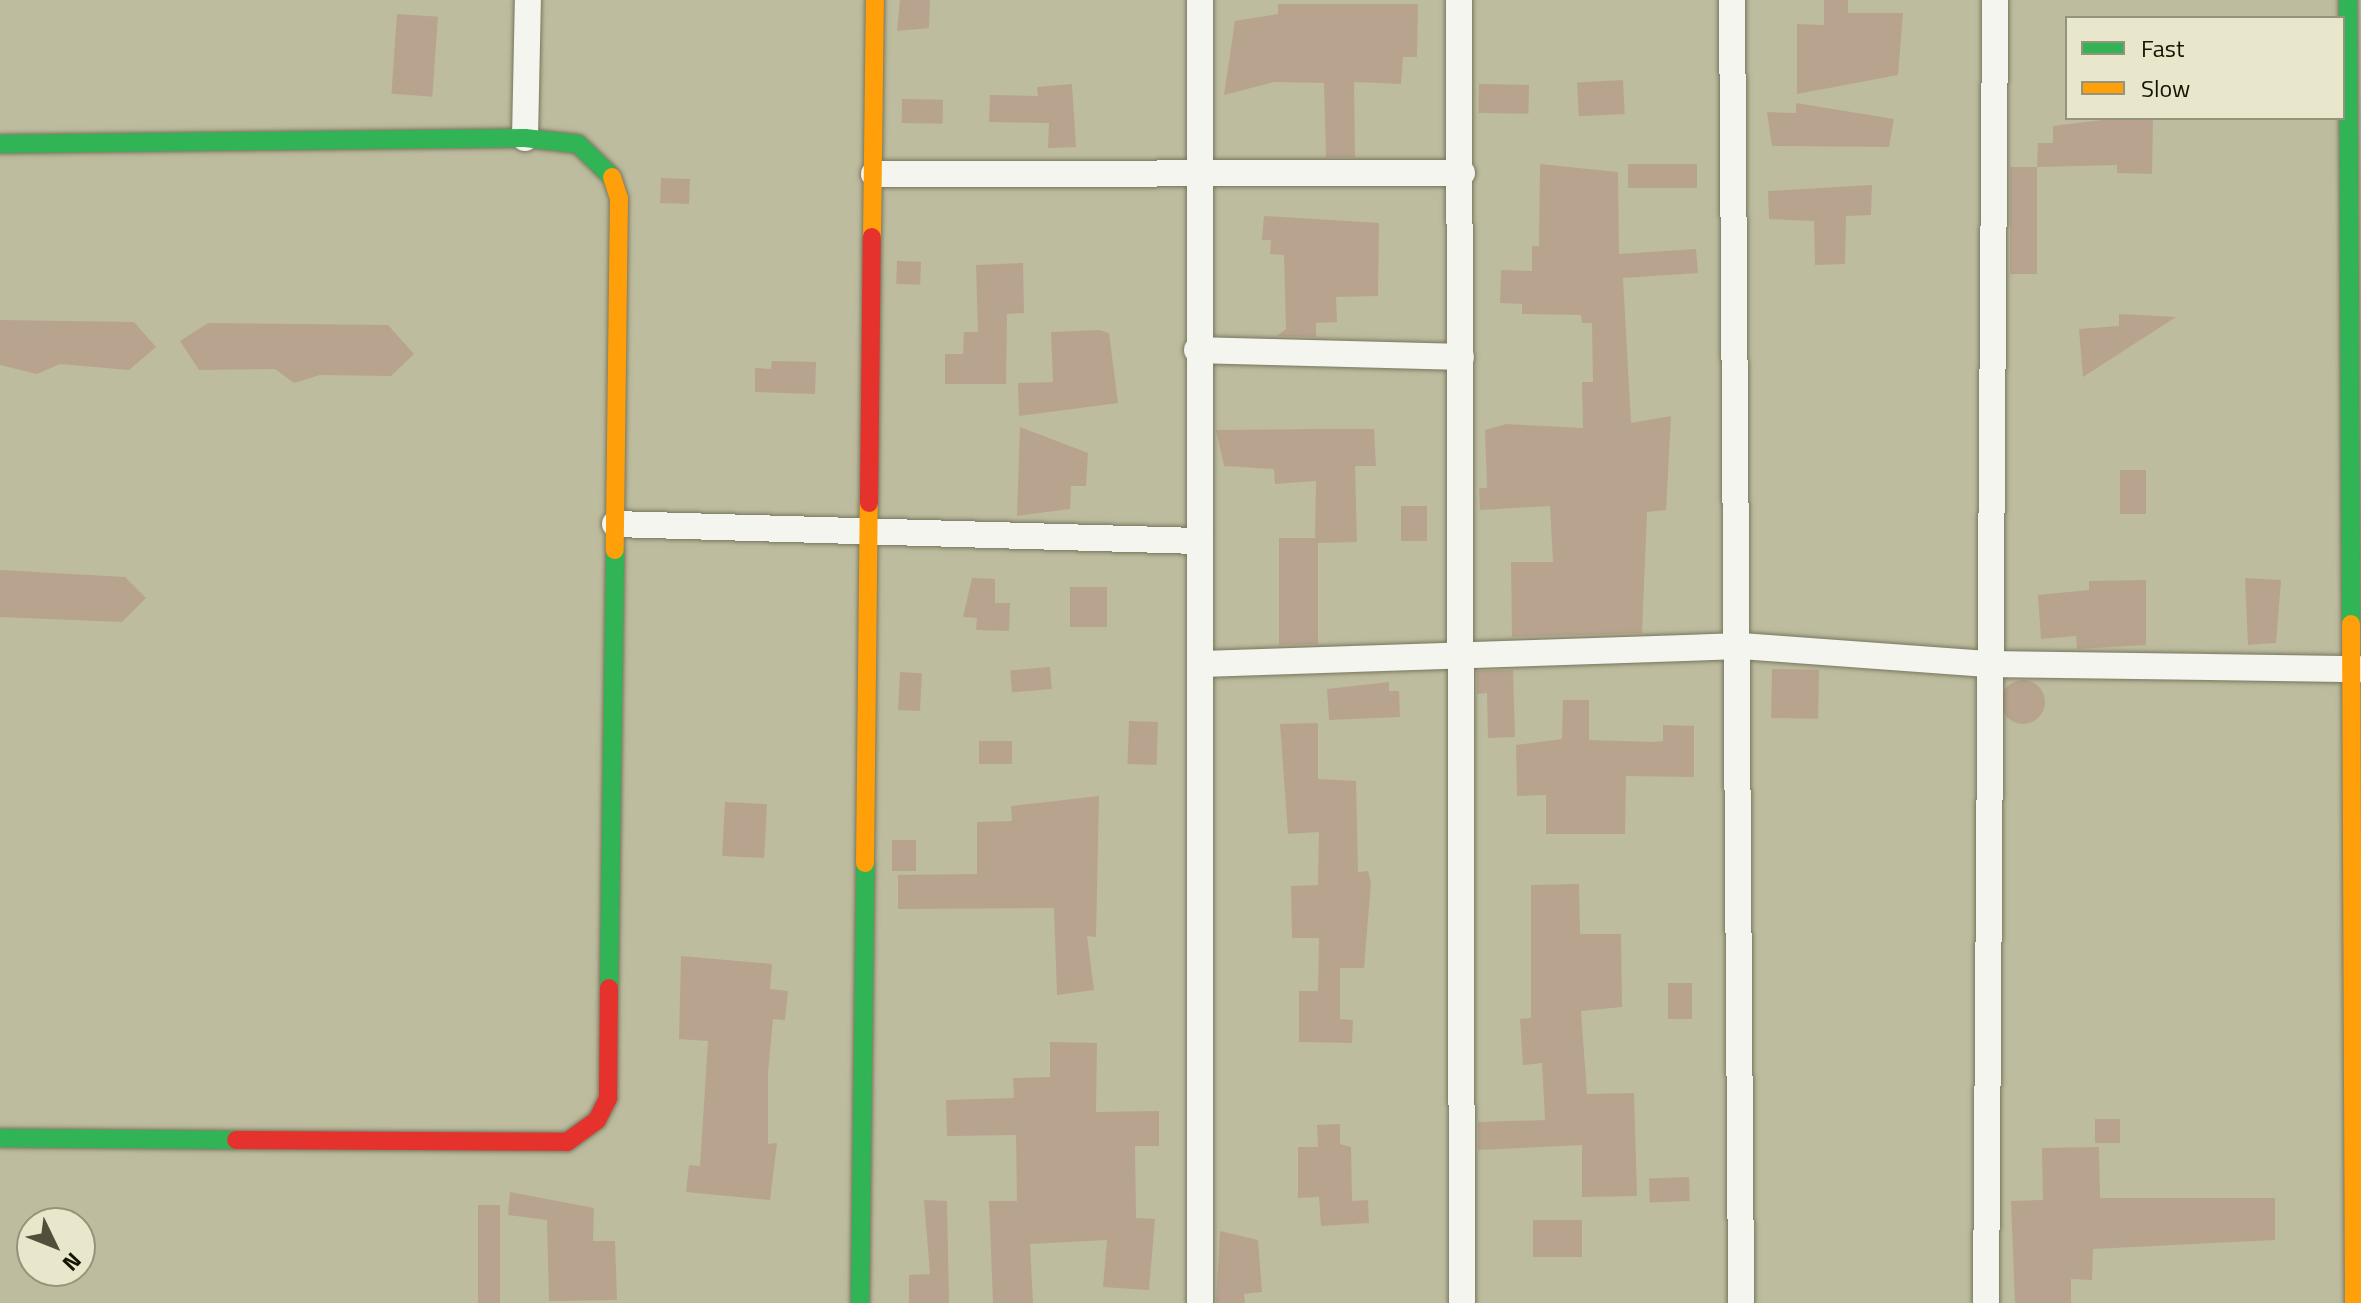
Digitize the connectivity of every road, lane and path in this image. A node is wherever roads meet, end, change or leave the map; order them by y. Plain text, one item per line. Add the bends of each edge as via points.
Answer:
1 (528, 0) edge
2 (875, 0) edge
3 (1200, 0) edge
4 (1459, 0) edge
5 (1732, 0) edge
6 (1995, 0) edge
7 (2348, 0) edge
8 (525, 138) junction
9 (0, 144) edge
10 (1462, 173) junction
11 (874, 174) junction
12 (1196, 177) junction
13 (1197, 350) junction
14 (1461, 357) junction
15 (2355, 445) edge
16 (615, 524) junction
17 (868, 527) junction
18 (1199, 541) junction
19 (1741, 646) junction
20 (1456, 658) junction
21 (1202, 664) junction
22 (1987, 664) junction
23 (2356, 668) edge
24 (0, 1138) edge
25 (860, 1303) edge
26 (1200, 1303) edge
27 (1462, 1303) edge
28 (1741, 1303) edge
29 (1986, 1303) edge
30 (2354, 1303) edge

1 - 8 street
2 - 11 street
3 - 12 street
4 - 10 street
5 - 19 street
6 - 22 street
7 - 15 street
8 - 9 street
8 - 16 street via 578,144 608,167 619,198
10 - 12 street
10 - 14 street
11 - 12 street
11 - 17 street
12 - 13 street
13 - 14 street
13 - 18 street
14 - 20 street
15 - 23 street
16 - 17 street
16 - 24 street via 608,1098 597,1120 567,1142
17 - 18 street
17 - 25 street
18 - 21 street
19 - 20 street
19 - 22 street
19 - 28 street
20 - 21 street
20 - 27 street
21 - 26 street
22 - 23 street
22 - 29 street
23 - 30 street

